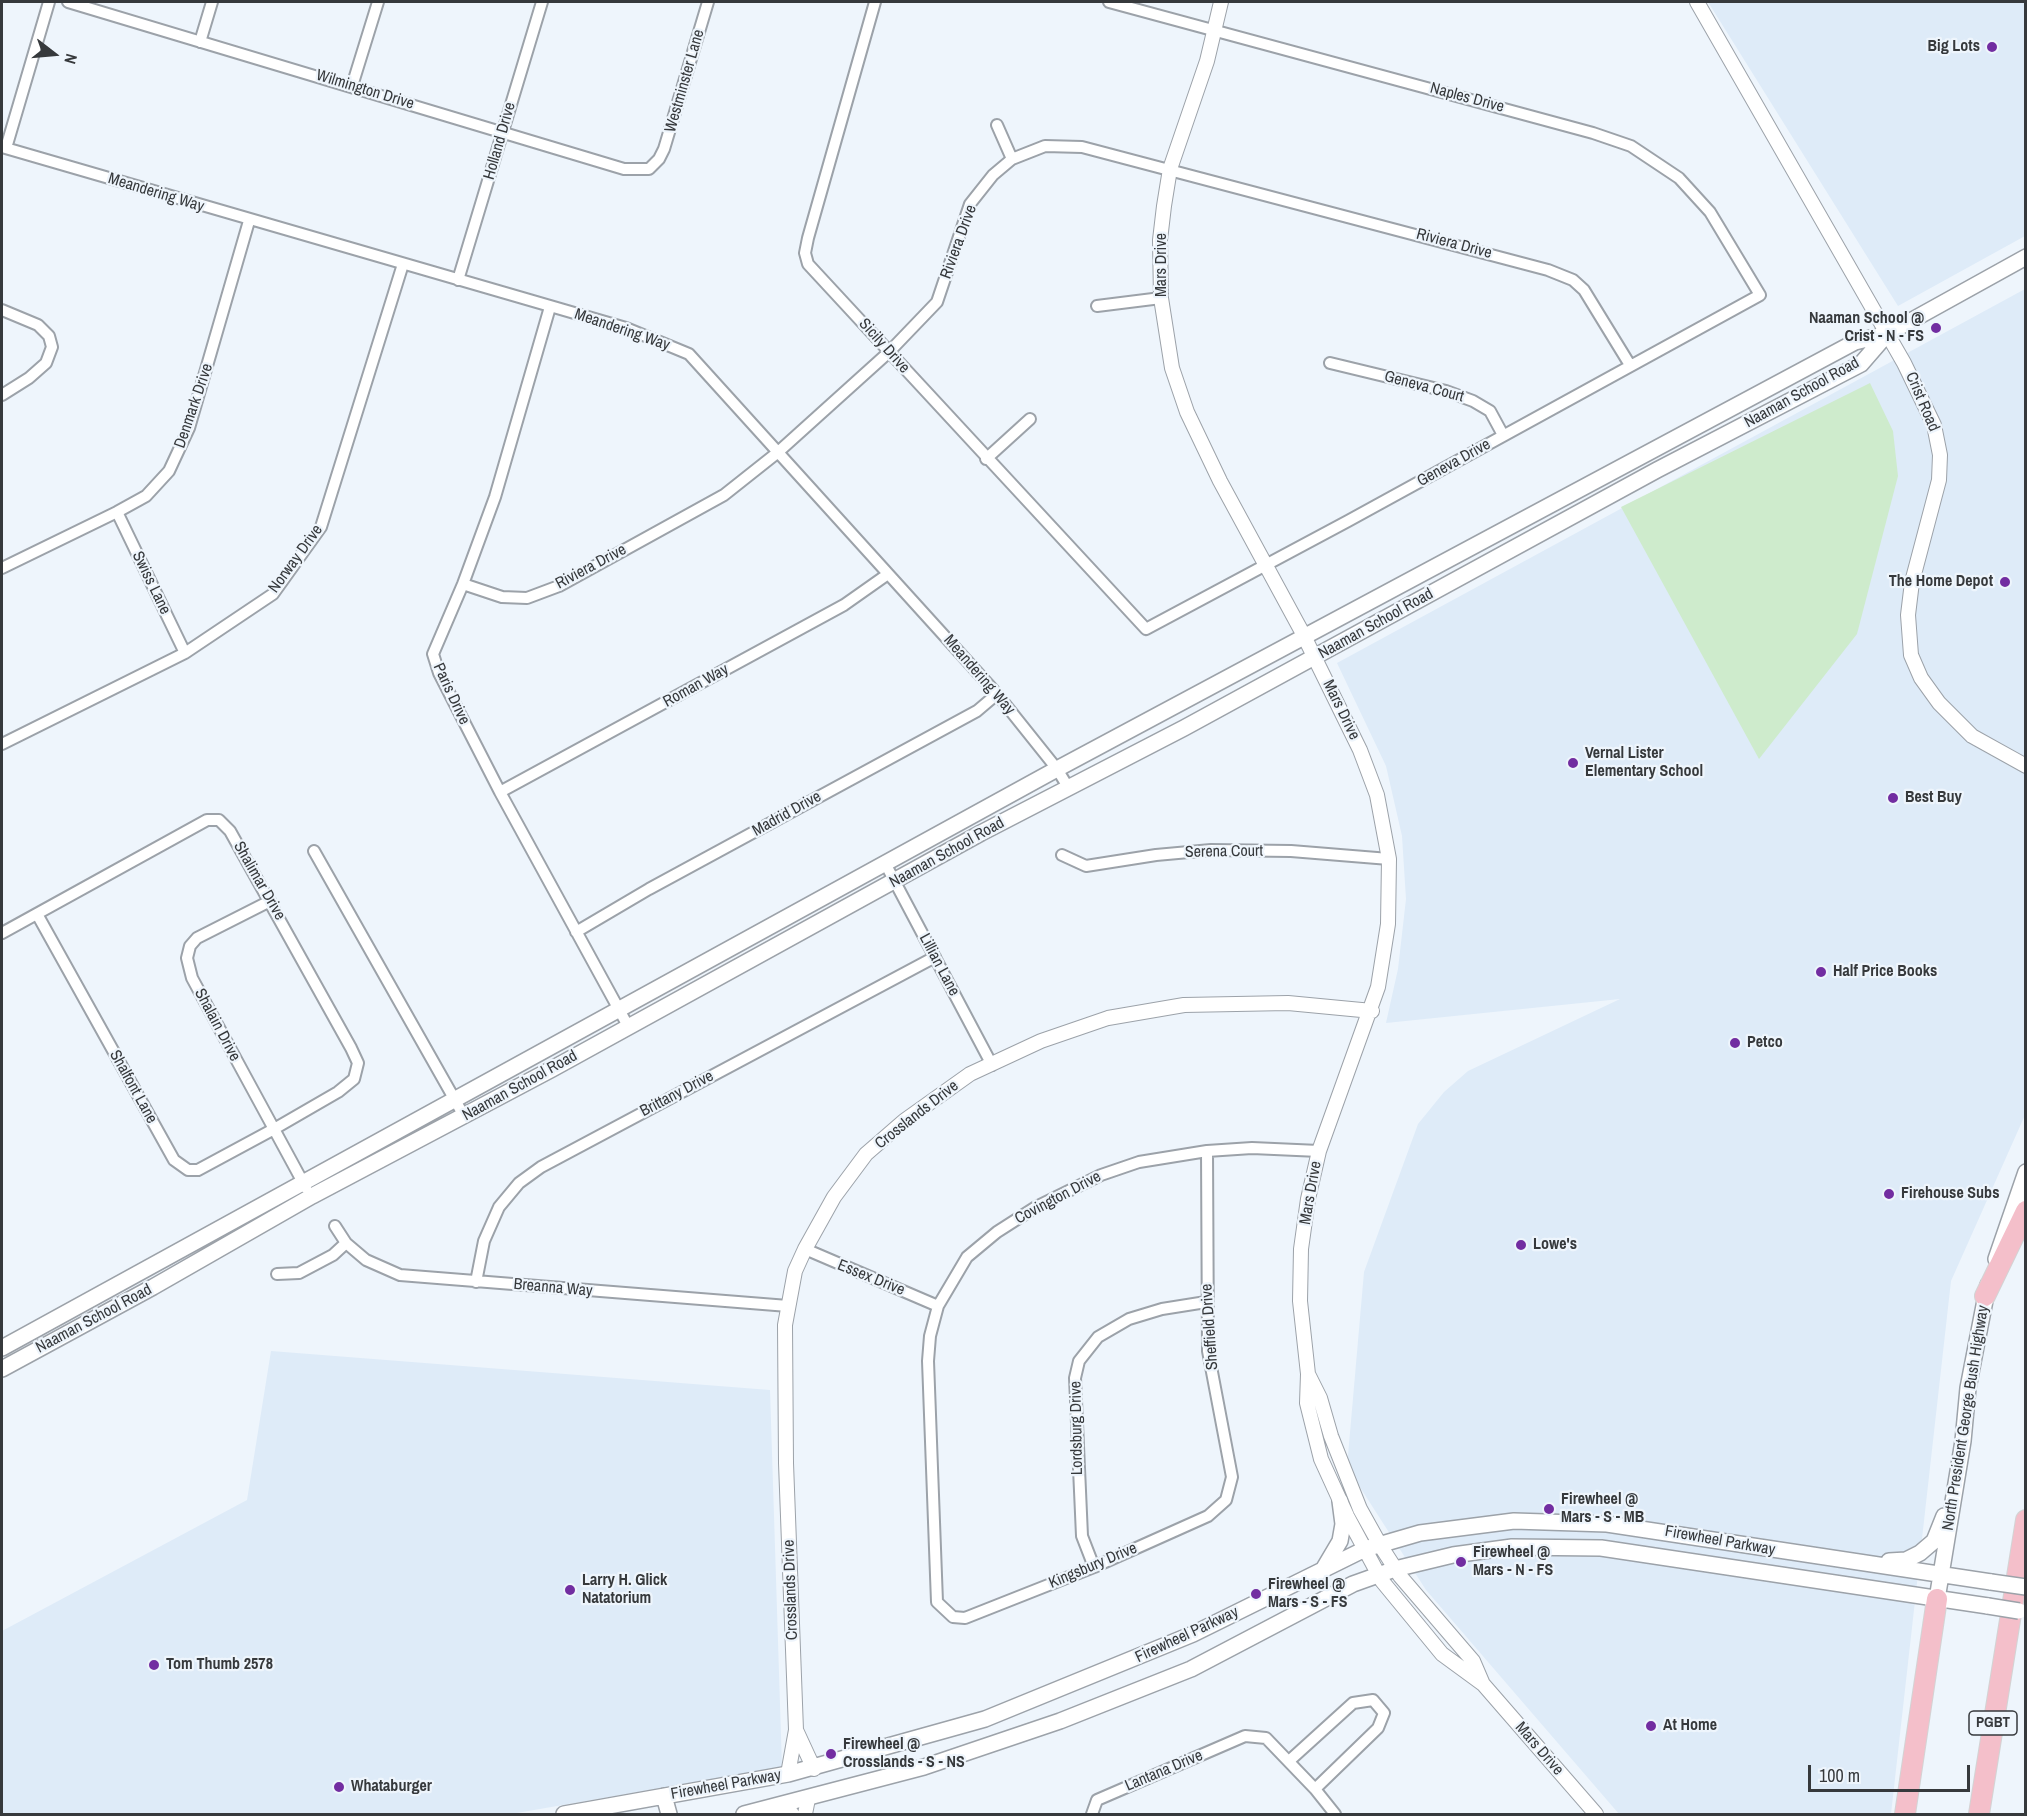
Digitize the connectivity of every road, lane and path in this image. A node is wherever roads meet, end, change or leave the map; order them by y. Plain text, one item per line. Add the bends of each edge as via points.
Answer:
1 (49, 2) edge
2 (68, 2) edge
3 (212, 2) edge
4 (378, 2) edge
5 (542, 2) edge
6 (708, 2) edge
7 (875, 2) edge
8 (1109, 2) edge
9 (1221, 2) edge
10 (1697, 2) edge
11 (1215, 29) junction
12 (200, 42) junction
13 (352, 86) junction
14 (997, 125) dead end
15 (503, 132) junction
16 (4, 148) edge
17 (659, 159) joint
18 (1011, 159) junction
19 (1170, 169) junction
20 (249, 221) junction
21 (2025, 256) edge
22 (403, 264) junction
23 (458, 280) junction
24 (1760, 295) joint
25 (1161, 298) junction
26 (1097, 306) dead end
27 (550, 307) junction
28 (2, 310) edge
29 (1887, 334) junction
30 (889, 352) junction
31 (1330, 363) dead end
32 (1630, 366) junction
33 (2, 395) edge
34 (1030, 419) dead end
35 (1503, 435) junction
36 (777, 453) junction
37 (986, 459) junction
38 (117, 512) junction
39 (1266, 565) junction
40 (2, 568) edge
41 (888, 574) junction
42 (462, 585) junction
43 (1146, 629) joint
44 (1305, 638) junction
45 (185, 653) junction
46 (1315, 658) junction
47 (997, 694) junction
48 (2, 744) edge
49 (2025, 766) edge
50 (1057, 769) junction
51 (1068, 787) junction
52 (500, 792) junction
53 (314, 851) dead end
54 (1062, 855) dead end
55 (1389, 859) junction
56 (886, 865) junction
57 (895, 882) junction
58 (270, 901) junction
59 (37, 914) junction
60 (576, 932) junction
61 (2, 933) edge
62 (935, 957) junction
63 (619, 1010) junction
64 (1372, 1011) junction
65 (628, 1026) junction
66 (992, 1065) junction
67 (454, 1100) junction
68 (464, 1116) junction
69 (274, 1129) junction
70 (1207, 1151) junction
71 (1318, 1151) junction
72 (2025, 1172) edge
73 (307, 1190) junction
74 (2025, 1210) edge
75 (336, 1226) dead end
76 (346, 1243) junction
77 (805, 1249) junction
78 (277, 1274) dead end
79 (476, 1282) junction
80 (1985, 1296) junction
81 (1206, 1302) junction
82 (788, 1306) junction
83 (938, 1306) junction
84 (2, 1348) edge
85 (2, 1369) edge
86 (1308, 1374) junction
87 (1963, 1441) junction
88 (1226, 1500) joint
89 (1340, 1501) junction
90 (2025, 1520) edge
91 (1607, 1524) junction
92 (1372, 1547) junction
93 (1601, 1548) junction
94 (1865, 1563) junction
95 (1094, 1567) junction
96 (1395, 1569) junction
97 (1321, 1572) junction
98 (1378, 1574) junction
99 (1942, 1574) junction
100 (2025, 1587) edge
101 (1937, 1599) junction
102 (2025, 1612) edge
103 (953, 1617) joint
104 (1483, 1684) junction
105 (796, 1730) junction
106 (1289, 1761) junction
107 (813, 1769) junction
108 (788, 1774) junction
109 (1315, 1789) junction
110 (664, 1796) junction
111 (807, 1799) junction
112 (778, 1806) junction
113 (564, 1815) edge
114 (669, 1815) edge
115 (744, 1815) edge
116 (792, 1815) edge
117 (805, 1815) edge
118 (1092, 1815) edge
119 (1335, 1815) edge
120 (1596, 1815) edge
121 (1905, 1815) edge
122 (1979, 1815) edge

1 - 16 street
2 - 12 street, Wilmington Drive
3 - 12 street
4 - 13 street
5 - 15 street, Holland Drive
6 - 17 street, Westminster Lane
7 - 30 street, Sicily Drive via 805,253 808,264
8 - 11 street, Naples Drive
9 - 11 street, Mars Drive
10 - 29 street, Crist Road
11 - 19 street, Mars Drive
11 - 24 street, Naples Drive via 1631,146 1679,178 1710,212
12 - 13 street, Wilmington Drive
13 - 15 street, Wilmington Drive
14 - 18 street
15 - 17 street, Wilmington Drive via 624,169 649,169
15 - 23 street, Holland Drive
16 - 20 street, Meandering Way
18 - 19 street, Riviera Drive via 1045,146 1082,147
18 - 30 street, Riviera Drive via 970,204 938,302
19 - 25 street, Mars Drive via 1160,240
19 - 32 street, Riviera Drive via 1499,256 1573,280 1593,302
20 - 22 street, Meandering Way
20 - 38 street, Denmark Drive via 189,428 169,471 146,495
21 - 29 main road, Naaman School Road
22 - 23 street, Meandering Way
22 - 45 street, Norway Drive via 321,527 273,594
23 - 27 street, Meandering Way
24 - 32 street, Geneva Drive
25 - 26 street
25 - 39 street, Mars Drive via 1172,368 1187,412
27 - 36 street, Meandering Way via 626,328 689,354
27 - 42 street, Paris Drive via 495,497
28 - 33 street via 38,325 49,336 52,347 46,363
29 - 44 main road, Naaman School Road via 1855,342
29 - 46 main road, Naaman School Road via 1861,363
29 - 49 street, Crist Road via 1923,398 1940,454 1939,480 1912,582 1908,615 1911,655 1939,703 1972,736
30 - 36 street, Riviera Drive
30 - 37 street, Sicily Drive
31 - 35 street, Geneva Court via 1473,401 1490,411
32 - 35 street, Geneva Drive
34 - 37 street
35 - 39 street, Geneva Drive
36 - 41 street, Meandering Way
36 - 42 street, Riviera Drive via 724,495 560,586 527,598 502,597
37 - 43 street, Sicily Drive
38 - 40 street, Denmark Drive
38 - 45 street, Swiss Lane
39 - 43 street, Geneva Drive
39 - 44 street, Mars Drive
41 - 47 street, Meandering Way
41 - 52 street, Roman Way via 844,605
42 - 52 street, Paris Drive via 433,654
44 - 46 street, Mars Drive
44 - 50 main road, Naaman School Road
45 - 48 street, Norway Drive
46 - 51 main road, Naaman School Road
46 - 55 street, Mars Drive via 1369,770
47 - 50 street, Meandering Way
47 - 60 street, Madrid Drive via 977,711
50 - 51 street, Meandering Way
50 - 56 main road, Naaman School Road
51 - 57 main road, Naaman School Road
52 - 60 street, Paris Drive
53 - 67 street
54 - 55 street, Serena Court via 1086,866 1211,850
55 - 64 street, Mars Drive via 1388,924
56 - 57 street, Lillian Lane
56 - 63 main road, Naaman School Road
57 - 62 street, Lillian Lane
57 - 65 main road, Naaman School Road
58 - 59 street, Shalimar Drive via 230,831 219,820 207,820
58 - 69 street, Shalimar Drive via 358,1063 354,1079 338,1092
58 - 69 street, Shalain Drive via 197,938 187,958 192,978
59 - 61 street, Shalimar Drive
59 - 69 street, Shalfont Lane via 174,1160 188,1170 198,1170
60 - 63 street, Paris Drive
62 - 66 street, Lillian Lane
62 - 79 street, Brittany Drive via 542,1167 519,1183 499,1207 484,1241
63 - 65 street, Paris Drive
63 - 67 main road, Naaman School Road
64 - 66 street, Crosslands Drive via 1288,1003 1184,1005 1108,1018 1041,1041
64 - 71 street, Mars Drive
65 - 68 main road, Naaman School Road
66 - 77 street, Crosslands Drive via 970,1074 866,1154 834,1197
67 - 68 street
67 - 73 main road, Naaman School Road
68 - 73 main road, Naaman School Road
69 - 73 street, Shalain Drive
70 - 71 street, Covington Drive
70 - 81 street, Sheffield Drive
70 - 83 street, Covington Drive via 1138,1162 1101,1174 1036,1206 967,1257
71 - 86 street, Mars Drive via 1301,1249 1300,1301
72 - 80 main road, North President George Bush Highway
73 - 84 main road, Naaman School Road via 74,1306
73 - 85 main road, Naaman School Road via 153,1287
74 - 80 highway
75 - 76 street, Breanna Way
76 - 78 street via 333,1255 299,1273
76 - 79 street, Breanna Way via 366,1260 388,1271
77 - 82 street, Crosslands Drive via 795,1271
77 - 83 street, Essex Drive
79 - 82 street, Breanna Way
80 - 87 main road, North President George Bush Highway via 1968,1388
81 - 88 street, Sheffield Drive via 1208,1351 1232,1477
81 - 95 street, Lordsburg Drive via 1129,1319 1098,1337 1079,1361 1075,1378 1082,1536
82 - 105 street, Crosslands Drive via 786,1463
83 - 103 street, Covington Drive via 928,1361 935,1568 937,1602
86 - 89 street, Mars Drive via 1307,1403 1321,1459
86 - 92 street, Mars Drive
87 - 94 main road via 1934,1541 1906,1560
87 - 99 main road, North President George Bush Highway
88 - 95 street, Kingsbury Drive via 1208,1516
89 - 92 street, Mars Drive
89 - 97 main road via 1340,1541
90 - 122 highway, PGBT
91 - 92 main road, Firewheel Parkway via 1514,1521 1420,1533
91 - 93 main road
91 - 94 main road, Firewheel Parkway
92 - 96 street, Mars Drive
92 - 97 main road, Firewheel Parkway
92 - 98 street, Mars Drive
93 - 96 main road, Firewheel Parkway via 1512,1548 1453,1555
93 - 101 main road, Firewheel Parkway
94 - 99 main road, Firewheel Parkway
95 - 103 street, Kingsbury Drive via 965,1618
96 - 98 main road, Firewheel Parkway
96 - 104 street, Mars Drive via 1473,1661
97 - 107 main road, Firewheel Parkway via 1193,1634 1051,1694 985,1719
98 - 104 street, Mars Drive via 1442,1654
98 - 111 main road, Firewheel Parkway via 1191,1669 1060,1721 924,1767
99 - 100 main road, Firewheel Parkway, bridge
99 - 101 main road, North President George Bush Highway
101 - 102 main road, Firewheel Parkway, bridge
101 - 121 highway
104 - 120 street, Mars Drive
105 - 107 street, Crosslands Drive
105 - 108 street, Crosslands Drive
106 - 109 street
106 - 109 street via 1353,1703 1373,1700 1384,1713 1378,1728
106 - 118 street, Lantana Drive via 1266,1738 1245,1736 1097,1800
107 - 108 main road, Firewheel Parkway
108 - 110 main road, Firewheel Parkway
109 - 119 street
110 - 113 main road, Firewheel Parkway
110 - 114 main road
111 - 112 main road, Firewheel Parkway
111 - 117 street
112 - 115 main road, Firewheel Parkway
112 - 116 street

